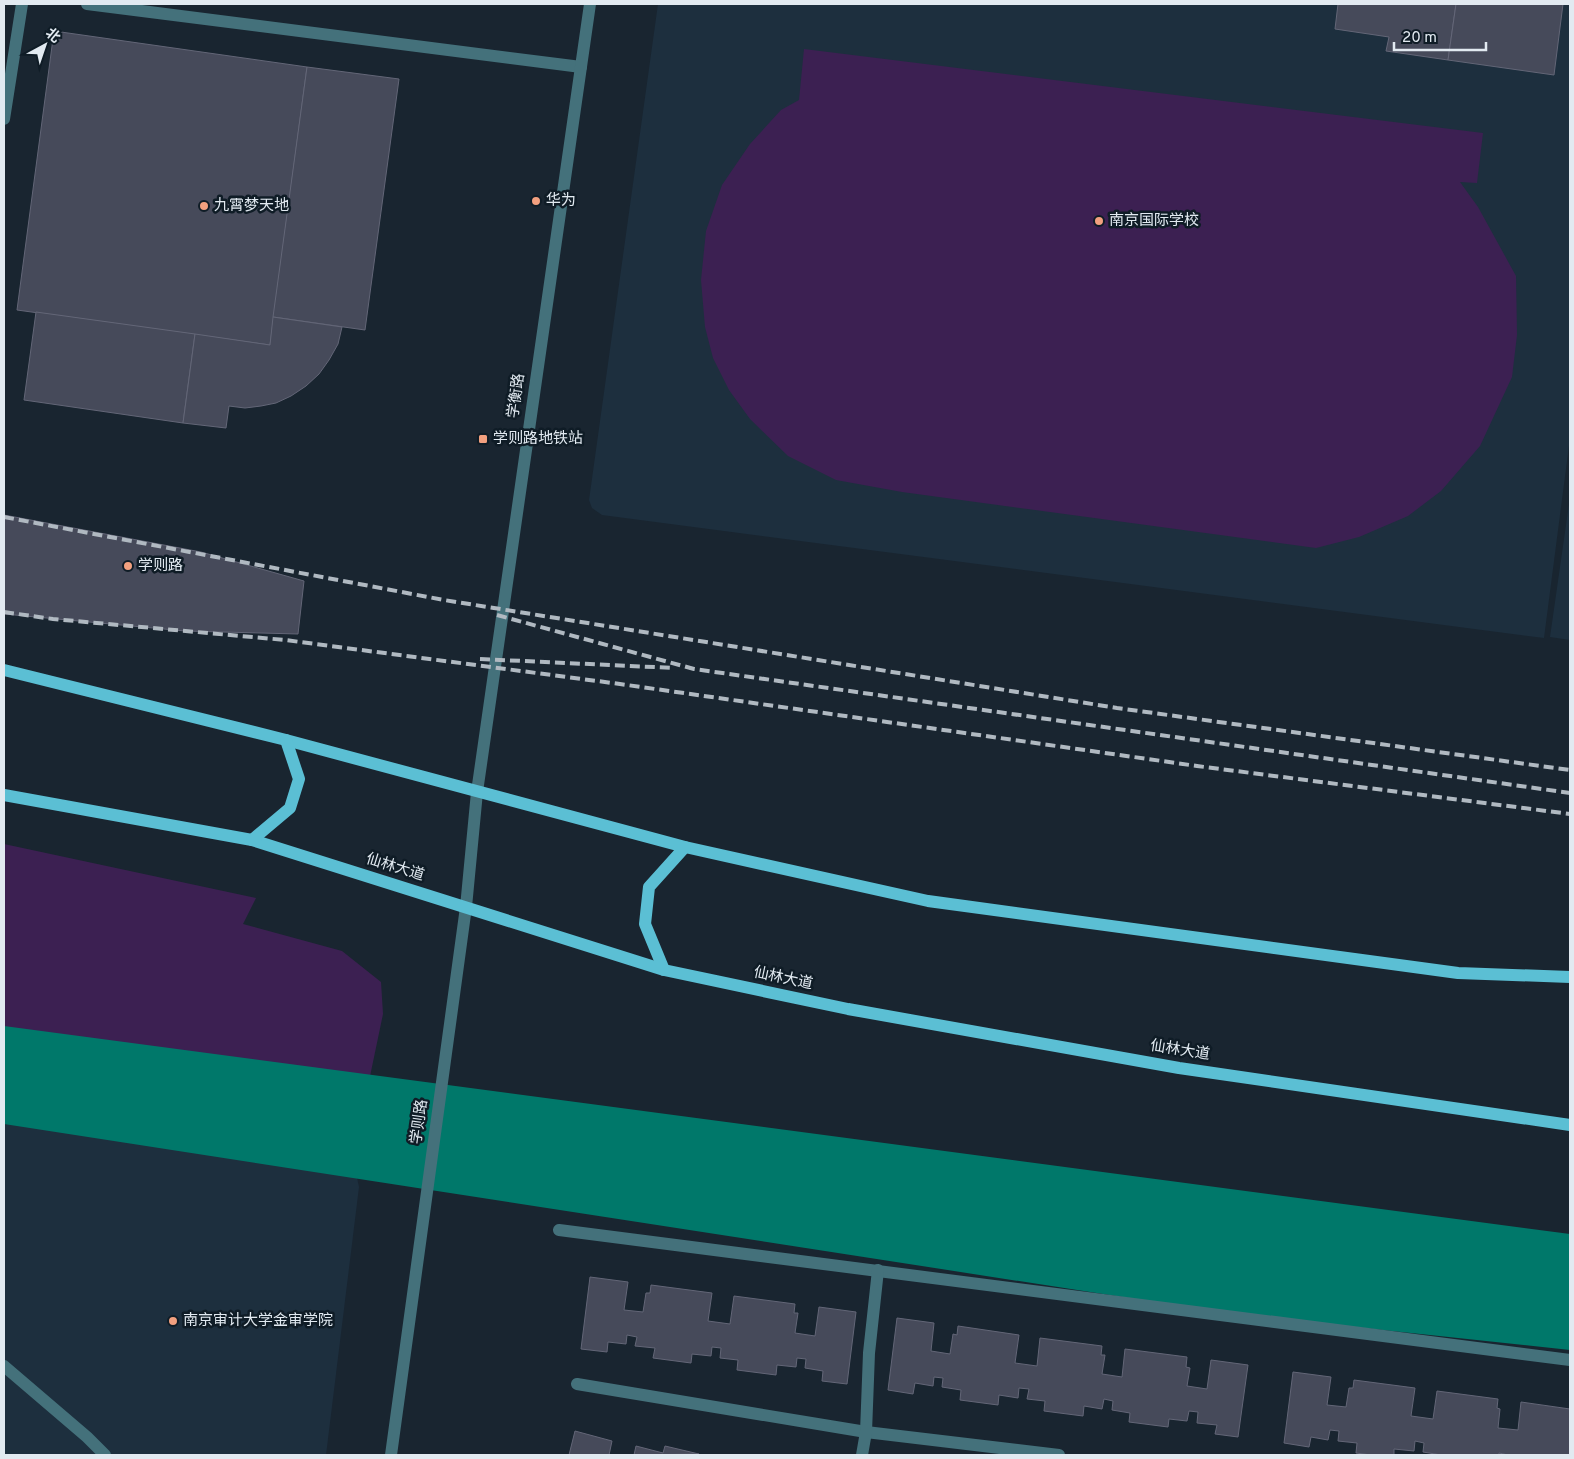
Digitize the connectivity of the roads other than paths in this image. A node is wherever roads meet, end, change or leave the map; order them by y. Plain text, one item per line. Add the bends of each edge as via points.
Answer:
1 (22, 4) edge
2 (87, 4) edge
3 (590, 4) edge
4 (581, 67) junction
5 (4, 119) edge
6 (4, 670) edge
7 (286, 740) junction
8 (477, 792) junction
9 (4, 795) edge
10 (252, 840) junction
11 (685, 847) junction
12 (466, 907) junction
13 (664, 970) junction
14 (1570, 976) edge
15 (1570, 1125) edge
16 (559, 1230) dead end
17 (878, 1270) junction
18 (1570, 1360) edge
19 (4, 1366) edge
20 (577, 1384) dead end
21 (866, 1432) junction
22 (105, 1455) edge
23 (391, 1455) edge
24 (862, 1455) edge
25 (1059, 1455) edge

1 - 5 street
2 - 4 street
3 - 4 street, 学衡路
4 - 8 street, 学衡路
6 - 7 main road
7 - 8 main road
7 - 10 main road via 299,779 290,808
8 - 11 main road
8 - 12 street, 学则路
9 - 10 main road, 仙林大道
10 - 12 main road, 仙林大道
11 - 13 main road via 649,887 645,924
11 - 14 main road via 928,901 1458,973
12 - 13 main road, 仙林大道
12 - 23 street, 学则路
13 - 15 main road, 仙林大道 via 848,1009 1169,1066
16 - 17 street
17 - 18 street
17 - 21 street via 868,1353
19 - 22 street
20 - 21 street
21 - 24 street
21 - 25 street

